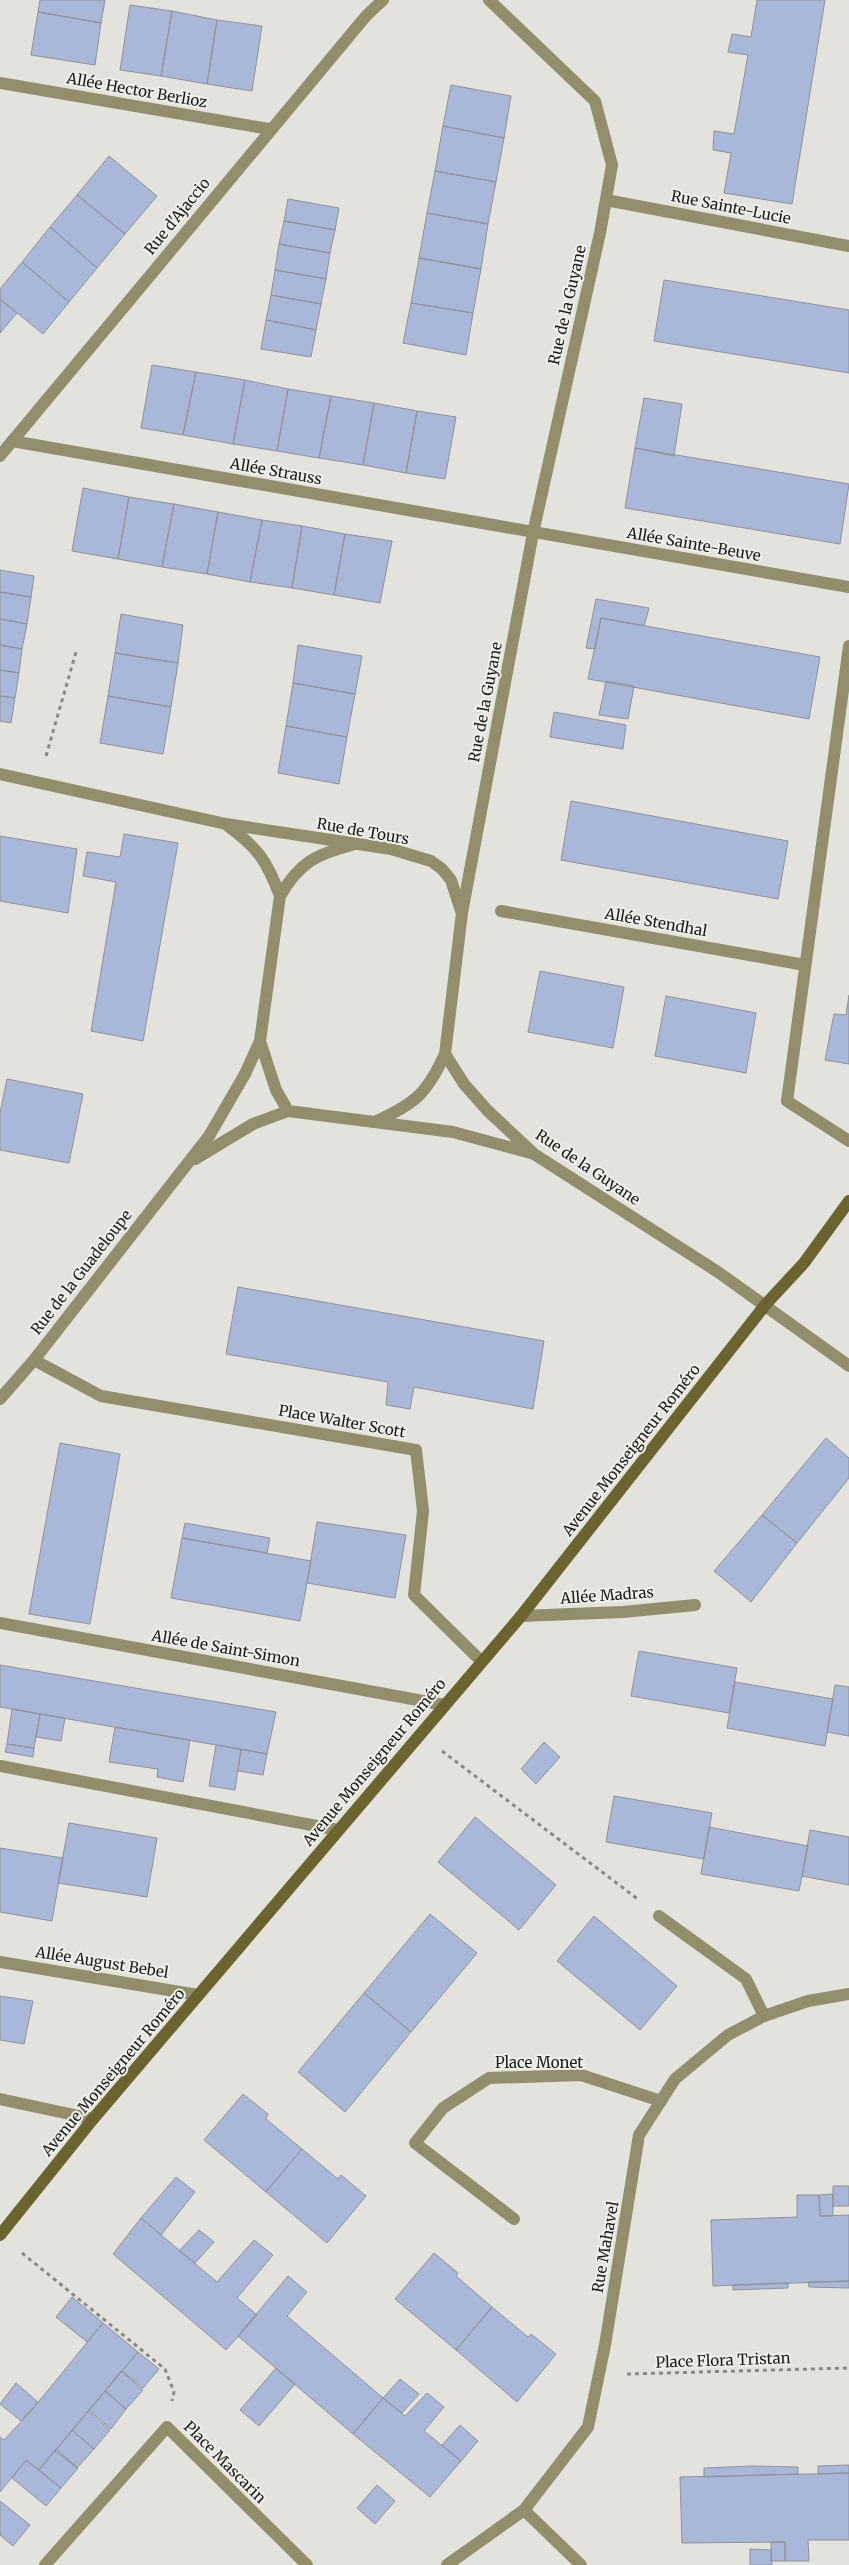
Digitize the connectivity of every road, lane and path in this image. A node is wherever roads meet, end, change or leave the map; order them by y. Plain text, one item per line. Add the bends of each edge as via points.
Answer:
1 (383, 0) edge
2 (489, 0) edge
3 (0, 83) edge
4 (269, 130) junction
5 (606, 200) junction
6 (849, 246) edge
7 (12, 441) junction
8 (0, 456) edge
9 (533, 532) junction
10 (849, 587) edge
11 (849, 646) edge
12 (76, 652) dead end
13 (0, 774) edge
14 (39, 783) junction
15 (226, 824) junction
16 (352, 845) junction
17 (280, 896) junction
18 (501, 911) dead end
19 (462, 913) junction
20 (805, 965) junction
21 (260, 1041) junction
22 (445, 1054) junction
23 (288, 1111) junction
24 (377, 1121) junction
25 (849, 1141) edge
26 (534, 1154) junction
27 (186, 1164) junction
28 (849, 1201) edge
29 (766, 1304) junction
30 (34, 1360) junction
31 (849, 1366) edge
32 (0, 1399) edge
33 (696, 1605) dead end
34 (521, 1616) junction
35 (0, 1623) edge
36 (481, 1661) junction
37 (445, 1705) junction
38 (420, 1734) junction
39 (0, 1766) edge
40 (338, 1830) junction
41 (659, 1916) joint
42 (0, 1962) edge
43 (198, 1994) junction
44 (849, 1994) edge
45 (764, 2016) junction
46 (0, 2099) edge
47 (661, 2101) junction
48 (93, 2119) junction
49 (514, 2219) dead end
50 (0, 2235) edge
51 (849, 2368) edge
52 (599, 2375) junction
53 (167, 2427) junction
54 (524, 2510) junction
55 (44, 2565) edge
56 (307, 2565) edge
57 (447, 2565) edge
58 (581, 2565) edge

1 - 4 street, Rue d'Ajaccio
2 - 5 street, Rue de la Guyane via 595,101 612,165
3 - 4 street, Allée Hector Berlioz
4 - 7 street, Rue d'Ajaccio
5 - 6 street, Rue Sainte-Lucie
5 - 9 street, Rue de la Guyane
7 - 8 street, Rue d'Ajaccio
7 - 9 street, Allée Strauss
9 - 10 street, Allée Sainte-Beuve
9 - 19 street, Rue de la Guyane
11 - 20 street
12 - 14 path
13 - 14 street, Rue de Tours
14 - 15 street, Rue de Tours
15 - 16 street, Rue de Tours
15 - 17 street, Rue de Tours via 251,843 269,868
16 - 17 street via 322,853 305,864 290,878
16 - 19 street, Rue de Tours via 391,849 431,861 451,880
17 - 21 street, Rue de la Guadeloupe
18 - 20 street, Allée Stendhal
19 - 22 street, Rue de la Guyane
20 - 25 street via 787,1101
21 - 23 street via 276,1090
21 - 27 street, Rue de la Guadeloupe via 228,1106
22 - 24 street via 432,1082 416,1099
22 - 26 street, Rue de la Guyane via 464,1084 488,1111
23 - 24 street, Rue de la Guadeloupe
23 - 27 street, Rue de la Guadeloupe via 253,1124
24 - 26 street, Rue de la Guadeloupe via 453,1132
26 - 29 street, Rue de la Guyane
27 - 30 street, Rue de la Guadeloupe
28 - 29 street, Avenue Monseigneur Roméro via 804,1262
29 - 31 street
29 - 34 street, Avenue Monseigneur Roméro
30 - 32 street, Rue de la Guadeloupe
30 - 36 street, Place Walter Scott via 101,1396 416,1450 423,1511 414,1595
33 - 34 street, Allée Madras
34 - 36 street, Avenue Monseigneur Roméro
35 - 37 street, Allée de Saint-Simon
36 - 37 street, Avenue Monseigneur Roméro
37 - 38 street, Avenue Monseigneur Roméro
38 - 40 street, Avenue Monseigneur Roméro
38 - 41 path
39 - 40 street
40 - 43 street, Avenue Monseigneur Roméro
41 - 45 street via 746,1979
42 - 43 street, Allée August Bebel
43 - 48 street, Avenue Monseigneur Roméro
44 - 45 street, Rue Mahavel via 808,2001
45 - 47 street, Rue Mahavel via 728,2035 675,2079
46 - 48 street
47 - 49 street, Place Monet via 581,2075 489,2078 443,2108 415,2144
47 - 52 street, Rue Mahavel via 639,2135
48 - 50 street, Avenue Monseigneur Roméro
50 - 53 path via 165,2369 174,2392
51 - 52 path, Place Flora Tristan
52 - 54 street, Rue Mahavel via 588,2427
53 - 55 street, Place Mascarin
53 - 56 street, Place Mascarin
54 - 57 street, Rue Mahavel
54 - 58 street

